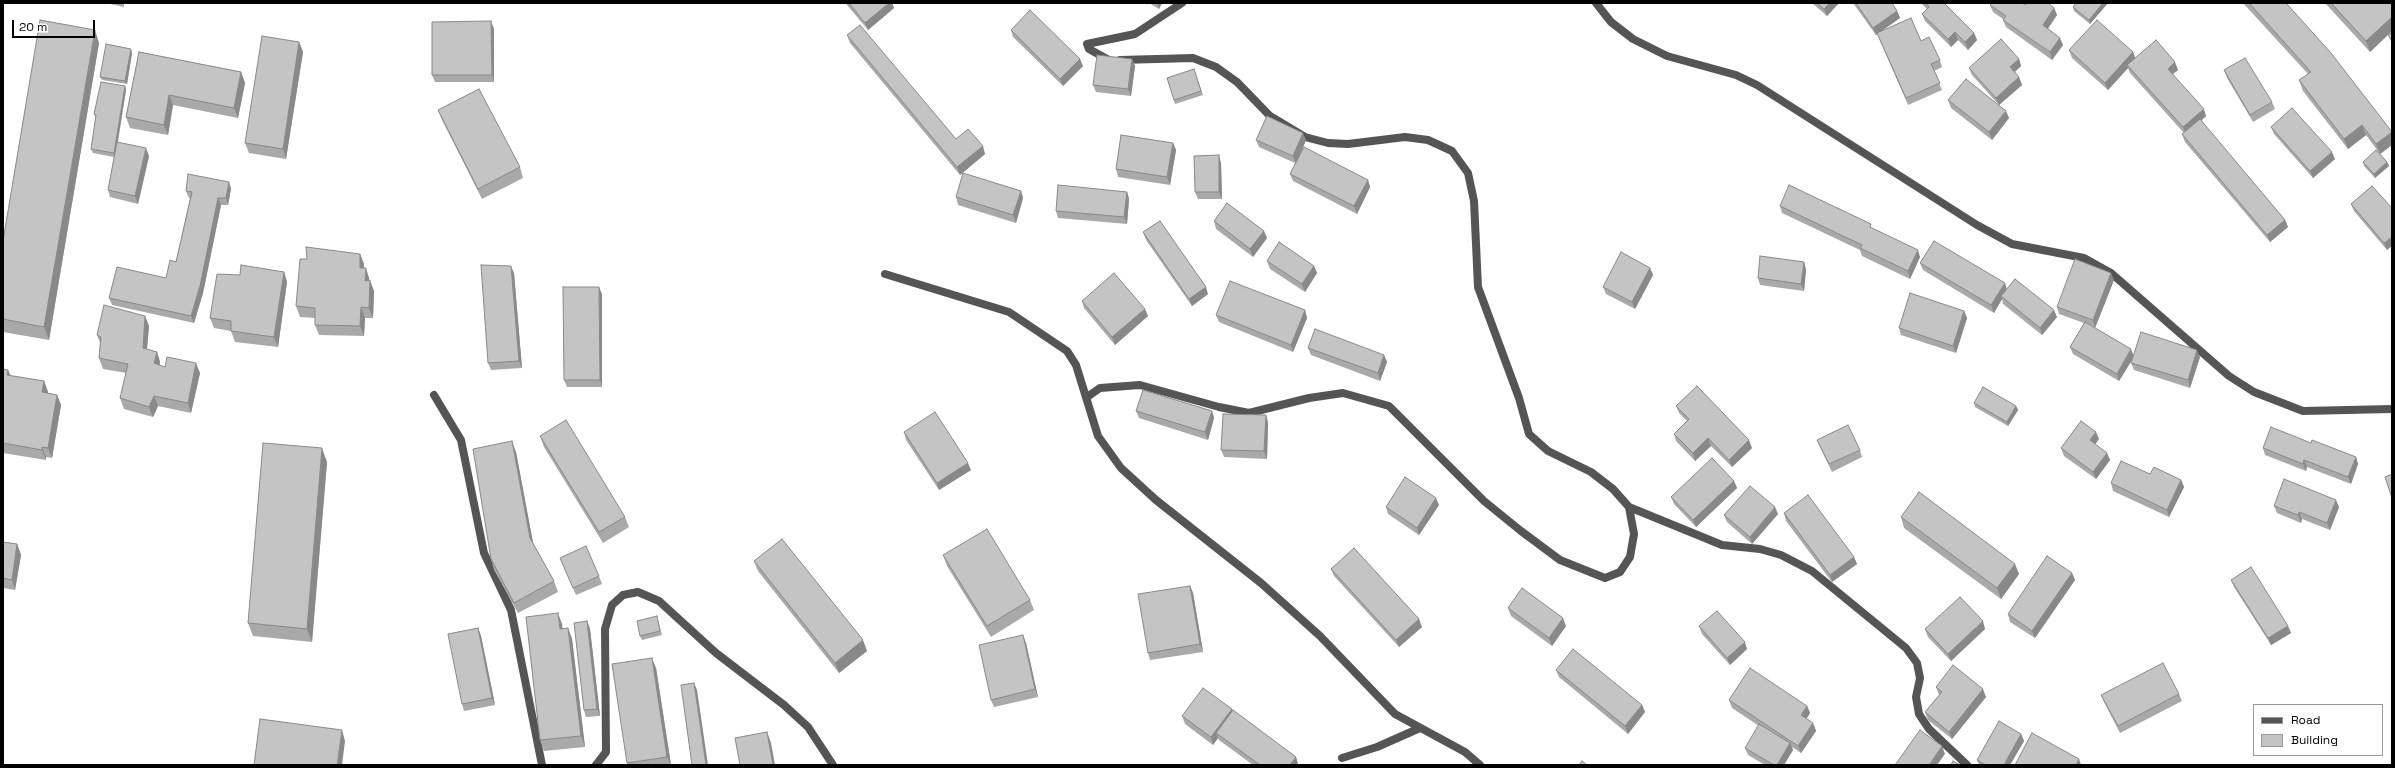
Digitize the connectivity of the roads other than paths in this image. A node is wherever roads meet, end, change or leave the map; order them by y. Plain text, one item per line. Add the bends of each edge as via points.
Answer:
1 (1182, 3) edge
2 (1596, 3) edge
3 (885, 274) dead end
4 (434, 395) dead end
5 (1086, 397) junction
6 (2392, 409) edge
7 (1629, 507) junction
8 (1420, 728) junction
9 (1342, 758) dead end
10 (542, 765) edge
11 (596, 765) edge
12 (833, 765) edge
13 (1480, 765) edge
14 (1967, 765) edge

1 - 7 street via 1135,34 1104,42 1090,42 1089,49 1104,59 1193,58 1216,67 1237,82 1270,116 1305,137 1328,143 1348,144 1405,137 1428,140 1452,151 1468,173 1474,201 1478,288 1519,398 1529,434 1548,451 1591,472 1613,489
2 - 6 street via 1611,22 1633,39 1667,56 1736,75 1757,85 2012,244 2084,258 2111,273 2224,372 2254,392 2303,411
3 - 5 street via 1009,312 1067,351 1076,365
4 - 10 street via 461,440 484,553 511,610
5 - 7 street via 1100,388 1140,385 1250,413 1309,398 1344,393 1389,406 1484,501 1521,531 1560,560 1606,578 1620,572 1630,557 1634,534
5 - 8 street via 1098,436 1121,468 1156,500 1261,583 1320,636 1395,714
7 - 14 street via 1722,545 1781,554 1812,571 1906,648 1917,663 1920,678 1916,697 1919,714 1928,729
8 - 9 street via 1377,747
8 - 13 street via 1465,752
11 - 12 street via 606,752 605,629 612,605 623,595 638,592 659,601 716,653 784,705 808,727

